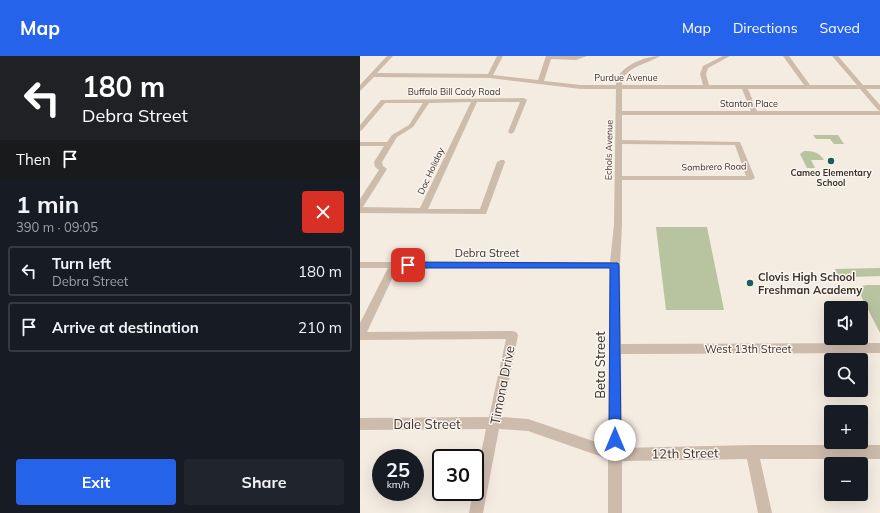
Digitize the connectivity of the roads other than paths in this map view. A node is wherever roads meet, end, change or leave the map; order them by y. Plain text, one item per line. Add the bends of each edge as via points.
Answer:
1 (390, 56) edge
2 (500, 56) edge
3 (584, 56) edge
4 (657, 56) edge
5 (712, 56) edge
6 (727, 56) edge
7 (786, 56) edge
8 (835, 56) edge
9 (549, 57) edge
10 (721, 59) junction
11 (733, 63) dead end
12 (373, 75) junction
13 (490, 76) junction
14 (541, 81) junction
15 (619, 87) junction
16 (706, 87) junction
17 (744, 87) junction
18 (808, 87) junction
19 (862, 87) junction
20 (880, 87) edge
21 (360, 89) edge
22 (475, 100) junction
23 (427, 101) junction
24 (880, 109) edge
25 (619, 113) junction
26 (755, 113) junction
27 (880, 113) edge
28 (360, 129) edge
29 (511, 132) dead end
30 (618, 142) junction
31 (360, 144) edge
32 (387, 147) junction
33 (360, 149) edge
34 (501, 162) dead end
35 (618, 178) junction
36 (360, 205) edge
37 (360, 210) edge
38 (423, 211) junction
39 (360, 265) edge
40 (394, 265) junction
41 (615, 265) junction
42 (360, 335) edge
43 (880, 348) edge
44 (616, 349) junction
45 (495, 423) junction
46 (360, 424) edge
47 (752, 452) junction
48 (880, 452) edge
49 (615, 455) junction
50 (476, 513) edge
51 (615, 513) edge
52 (765, 513) edge

1 - 12 street
2 - 13 street
3 - 9 street
4 - 15 street, Echols Avenue via 632,67 622,75
5 - 10 street
6 - 10 street
7 - 18 street
8 - 19 street
9 - 14 street
10 - 11 street
10 - 16 street via 705,67 702,74
12 - 13 street, Purdue Avenue
12 - 21 street
13 - 14 street, Purdue Avenue
14 - 15 street, Purdue Avenue via 581,87
15 - 16 street, Purdue Avenue
15 - 25 street, Echols Avenue
16 - 17 street, Purdue Avenue
17 - 18 street, Purdue Avenue
17 - 26 street
18 - 19 street, Purdue Avenue
19 - 20 street, Purdue Avenue
19 - 24 street
22 - 23 street, Buffalo Bill Cody Road
22 - 29 street, Buffalo Bill Cody Road via 524,100
22 - 38 street, Doc Holiday
23 - 28 street, Buffalo Bill Cody Road via 382,101
23 - 32 street via 411,126 394,136
25 - 26 street, Stanton Place
25 - 30 street, Echols Avenue
26 - 27 street, Stanton Place
30 - 35 street, Echols Avenue
30 - 35 street, Sombrero Road via 738,143 751,178
31 - 32 street
32 - 33 street
32 - 36 street via 378,162 379,167 383,169
34 - 38 street via 483,212
35 - 41 street, Echols Avenue
37 - 38 street
39 - 40 street, Debra Street
40 - 41 street, Debra Street
40 - 42 street, Timona Drive
41 - 44 street, Beta Street
42 - 45 street, Timona Drive via 512,335
43 - 44 street, West 13th Street
44 - 49 street, Beta Street
45 - 46 street, Dale Street
45 - 49 street, 12th Street via 528,425
45 - 50 street, Timona Drive
47 - 48 street, 12th Street
47 - 49 street, 12th Street
47 - 52 street
49 - 51 street, Beta Street

